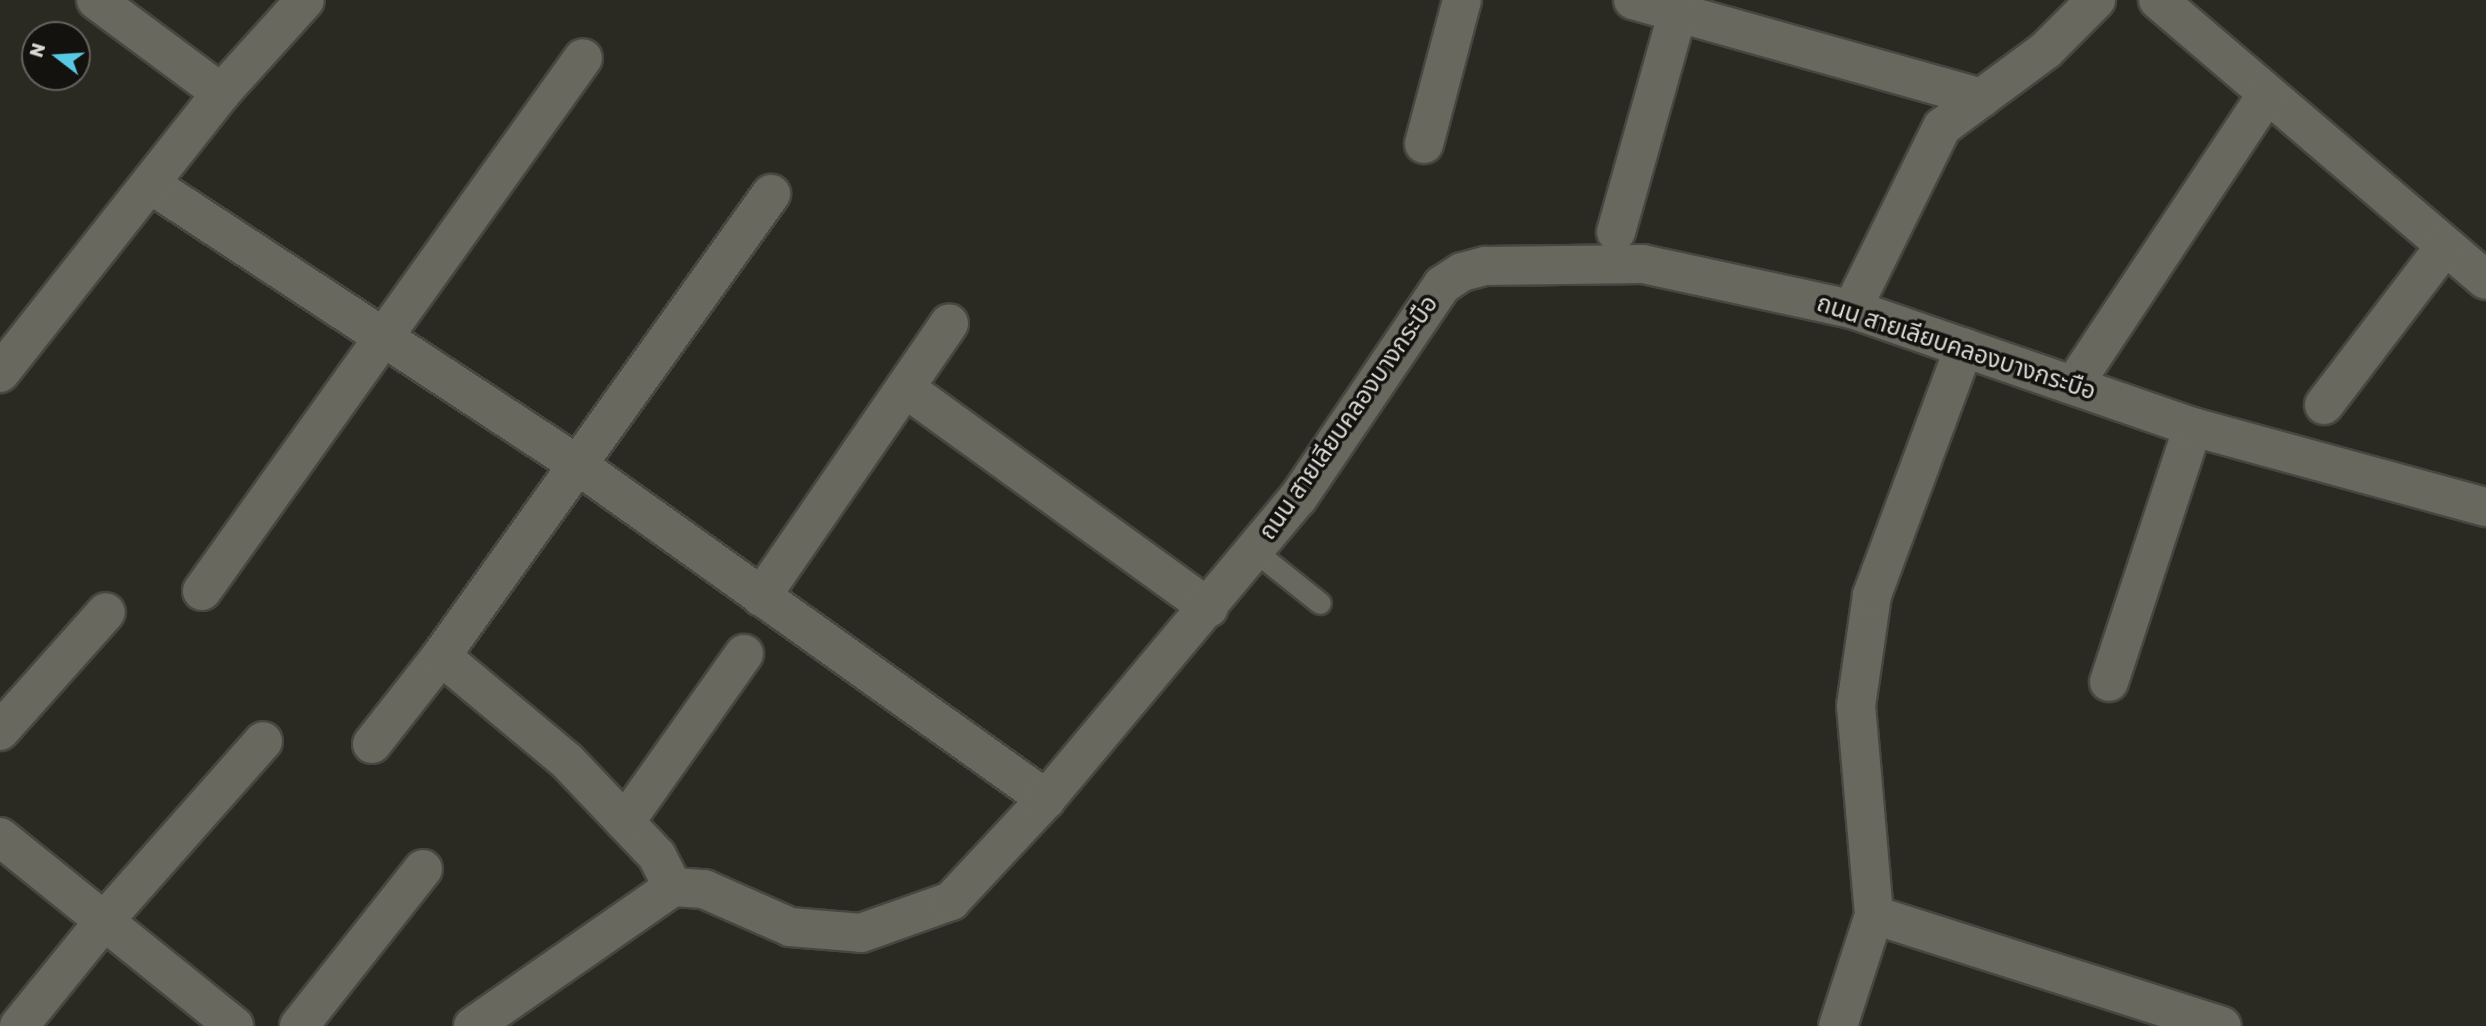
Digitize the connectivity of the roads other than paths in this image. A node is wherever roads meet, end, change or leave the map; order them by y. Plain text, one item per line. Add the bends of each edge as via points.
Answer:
1 (96, 0) edge
2 (304, 0) edge
3 (1462, 0) edge
4 (1633, 0) edge
5 (2096, 0) edge
6 (2158, 0) edge
7 (1678, 12) junction
8 (583, 58) dead end
9 (221, 93) junction
10 (2266, 96) junction
11 (1981, 98) junction
12 (1424, 144) dead end
13 (150, 184) junction
14 (771, 194) dead end
15 (1616, 232) dead end
16 (2445, 246) junction
17 (2486, 280) edge
18 (1852, 309) junction
19 (949, 323) dead end
20 (384, 334) junction
21 (1964, 348) junction
22 (2, 365) edge
23 (2081, 374) dead end
24 (905, 388) junction
25 (2324, 405) dead end
26 (2193, 427) junction
27 (575, 463) junction
28 (2486, 507) edge
29 (1255, 551) junction
30 (202, 591) dead end
31 (761, 597) junction
32 (1320, 603) dead end
33 (1209, 608) junction
34 (106, 612) dead end
35 (744, 654) dead end
36 (442, 656) junction
37 (2109, 682) dead end
38 (0, 731) edge
39 (264, 741) dead end
40 (372, 744) dead end
41 (1046, 799) junction
42 (625, 822) junction
43 (0, 837) edge
44 (423, 869) dead end
45 (673, 887) junction
46 (1874, 915) junction
47 (104, 921) junction
48 (19, 1026) edge
49 (234, 1026) edge
50 (299, 1026) edge
51 (473, 1026) edge
52 (1838, 1026) edge
53 (2222, 1026) edge

1 - 9 street
2 - 9 street
3 - 12 street
4 - 7 street
5 - 11 street via 2046,51
6 - 10 street
7 - 11 street
7 - 15 street
8 - 20 street
9 - 13 street
10 - 16 street
10 - 23 street
11 - 18 street via 1942,127
13 - 20 street
13 - 22 street
14 - 27 street
16 - 17 street
16 - 25 street
18 - 21 street, ถนน สายเลียบคลองบางกระบือ
18 - 29 street, ถนน สายเลียบคลองบางกระบือ via 1643,264 1485,266 1462,272 1442,285 1298,498
19 - 24 street
20 - 27 street
20 - 30 street
21 - 26 street, ถนน สายเลียบคลองบางกระบือ
21 - 46 street via 1872,595 1856,706
24 - 31 street
24 - 33 street
26 - 28 street, ถนน สายเลียบคลองบางกระบือ
26 - 37 street
27 - 31 street
27 - 36 street
29 - 32 lane
29 - 33 street, ถนน สายเลียบคลองบางกระบือ
31 - 41 street
33 - 41 street, ถนน สายเลียบคลองบางกระบือ
34 - 38 street
35 - 42 street
36 - 40 street
36 - 42 street via 567,761
39 - 47 street
41 - 45 street, ถนน สายเลียบคลองบางกระบือ via 951,901 862,933 790,927 704,889
42 - 45 street via 657,856
43 - 47 street
44 - 50 street
45 - 51 street
46 - 52 street
46 - 53 street
47 - 48 street
47 - 49 street

